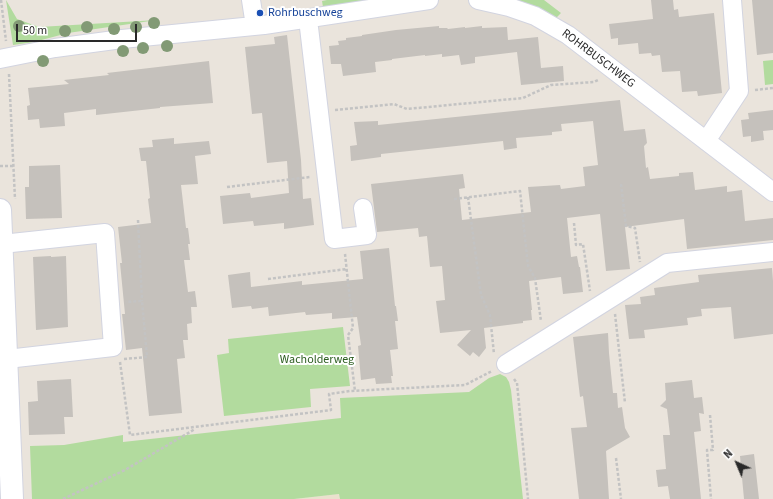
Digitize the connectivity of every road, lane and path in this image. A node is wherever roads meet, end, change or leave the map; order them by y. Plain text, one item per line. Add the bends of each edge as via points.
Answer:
1 (251, 0) edge
2 (429, 0) edge
3 (478, 0) edge
4 (732, 0) edge
5 (308, 19) junction
6 (255, 26) junction
7 (0, 59) edge
8 (614, 70) junction
9 (318, 111) junction
10 (706, 141) junction
11 (0, 166) edge
12 (13, 166) dead end
13 (326, 175) junction
14 (621, 184) dead end
15 (227, 187) dead end
16 (773, 192) edge
17 (468, 197) junction
18 (454, 199) dead end
19 (363, 208) dead end
20 (0, 210) edge
21 (138, 220) dead end
22 (574, 223) dead end
23 (344, 237) junction
24 (2, 244) junction
25 (773, 252) edge
26 (346, 269) junction
27 (268, 279) dead end
28 (642, 279) junction
29 (613, 298) junction
30 (142, 301) junction
31 (109, 304) junction
32 (592, 310) junction
33 (544, 339) junction
34 (7, 359) junction
35 (501, 366) junction
36 (355, 391) junction
37 (625, 403) dead end
38 (710, 415) dead end
39 (197, 427) junction
40 (616, 458) dead end
41 (12, 499) edge
42 (63, 499) edge
43 (528, 499) edge
44 (621, 499) edge
45 (711, 499) edge

1 - 6 street
2 - 5 street
3 - 8 street, ROHRBUSCHWEG via 535,16 568,35
4 - 10 street via 739,91
5 - 6 street
5 - 9 street
6 - 7 street via 100,42
8 - 9 path via 594,82 551,85 523,98 407,109 394,104
8 - 10 street, ROHRBUSCHWEG
9 - 13 street
10 - 16 street, ROHRBUSCHWEG
11 - 12 path
13 - 15 path
13 - 23 street via 334,238
14 - 28 path via 626,226 635,228
17 - 18 path
17 - 33 path via 520,191 528,266 535,278
17 - 35 path via 481,294 490,315
19 - 23 street via 367,235
20 - 24 main road
21 - 30 path
22 - 32 path via 576,245 583,244
23 - 26 path
24 - 31 street via 104,234
24 - 34 main road
25 - 28 street via 667,263
26 - 27 path
26 - 36 path via 353,328 348,335
28 - 29 street
29 - 32 street
29 - 37 path
30 - 31 path
30 - 39 path via 147,357 120,359 130,435
31 - 34 street via 113,347
32 - 33 street
33 - 35 street
34 - 41 main road
35 - 36 path via 465,385
35 - 43 path via 516,383
36 - 39 path via 329,394 331,410
38 - 45 path via 713,450 706,450
39 - 42 path via 125,470
40 - 44 path

